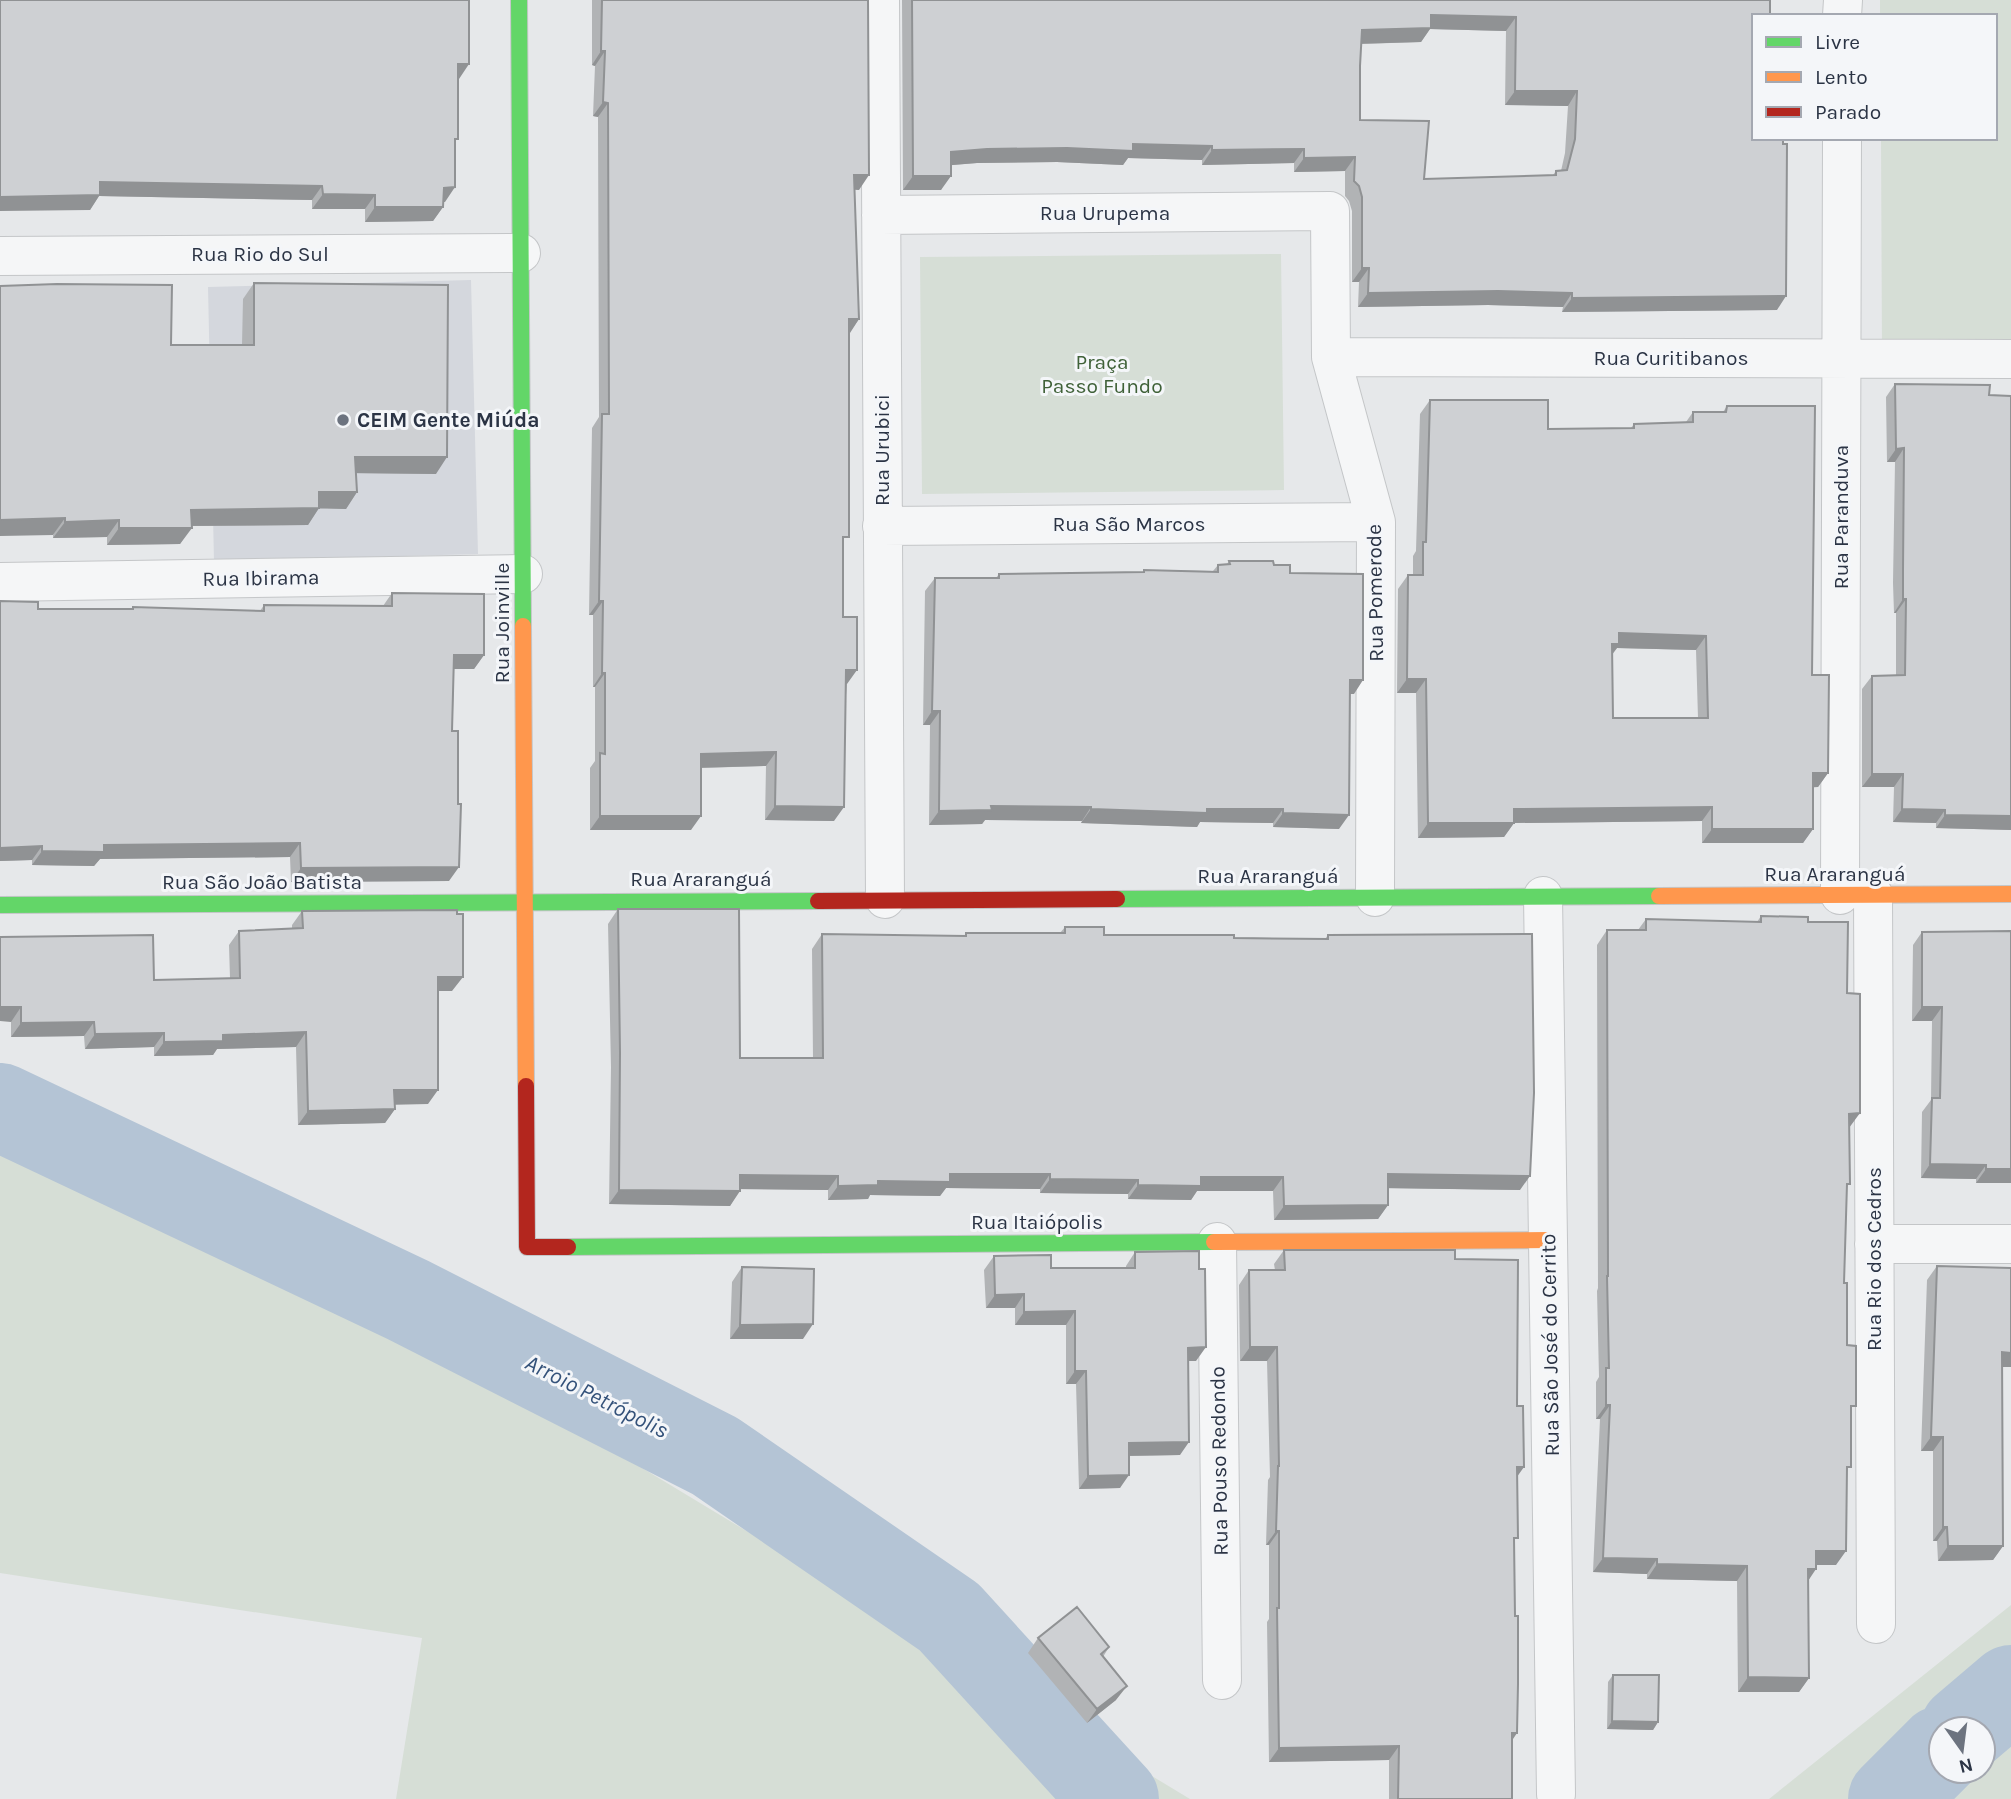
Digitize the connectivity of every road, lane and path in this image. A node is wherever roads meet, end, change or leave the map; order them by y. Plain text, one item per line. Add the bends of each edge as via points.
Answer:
1 (519, 0) edge
2 (880, 0) edge
3 (1842, 140) edge
4 (1330, 211) joint
5 (881, 215) junction
6 (521, 253) junction
7 (0, 256) edge
8 (1331, 357) junction
9 (1842, 359) junction
10 (2011, 359) edge
11 (1376, 522) junction
12 (882, 526) junction
13 (523, 574) junction
14 (0, 582) edge
15 (2011, 894) edge
16 (1857, 895) junction
17 (1543, 896) junction
18 (1376, 897) junction
19 (885, 900) junction
20 (525, 901) junction
21 (0, 905) edge
22 (1548, 1240) junction
23 (1217, 1242) junction
24 (1874, 1244) junction
25 (2011, 1244) edge
26 (527, 1247) joint
27 (1875, 1624) dead end
28 (1222, 1680) dead end
29 (1556, 1794) dead end

1 - 6 street, Rua Joinville
2 - 5 street, Rua Urubici
3 - 9 street, Rua Paranduva
4 - 5 street, Rua Urupema
4 - 8 street, Rua Pomerode
5 - 12 street, Rua Urubici
6 - 7 street, Rua Rio do Sul
6 - 13 street, Rua Joinville
8 - 9 street, Rua Curitibanos
8 - 11 street, Rua Pomerode
9 - 10 street, Rua Curitibanos
9 - 16 street, Rua Paranduva
11 - 12 street, Rua São Marcos
11 - 18 street, Rua Pomerode
12 - 19 street, Rua Urubici
13 - 14 street, Rua Ibirama
13 - 20 street, Rua Joinville
15 - 16 street, Rua Araranguá
16 - 17 street, Rua Araranguá
16 - 24 street, Rua Rio dos Cedros
17 - 18 street, Rua Araranguá
17 - 22 street, Rua São José do Cerrito
18 - 19 street, Rua Araranguá
19 - 20 street, Rua Araranguá
20 - 21 street, Rua São João Batista
20 - 26 street, Rua Joinville
22 - 23 street, Rua Itaiópolis
22 - 29 street, Rua São José do Cerrito
23 - 26 street, Rua Itaiópolis
23 - 28 street, Rua Pouso Redondo
24 - 25 street
24 - 27 street, Rua Rio dos Cedros

